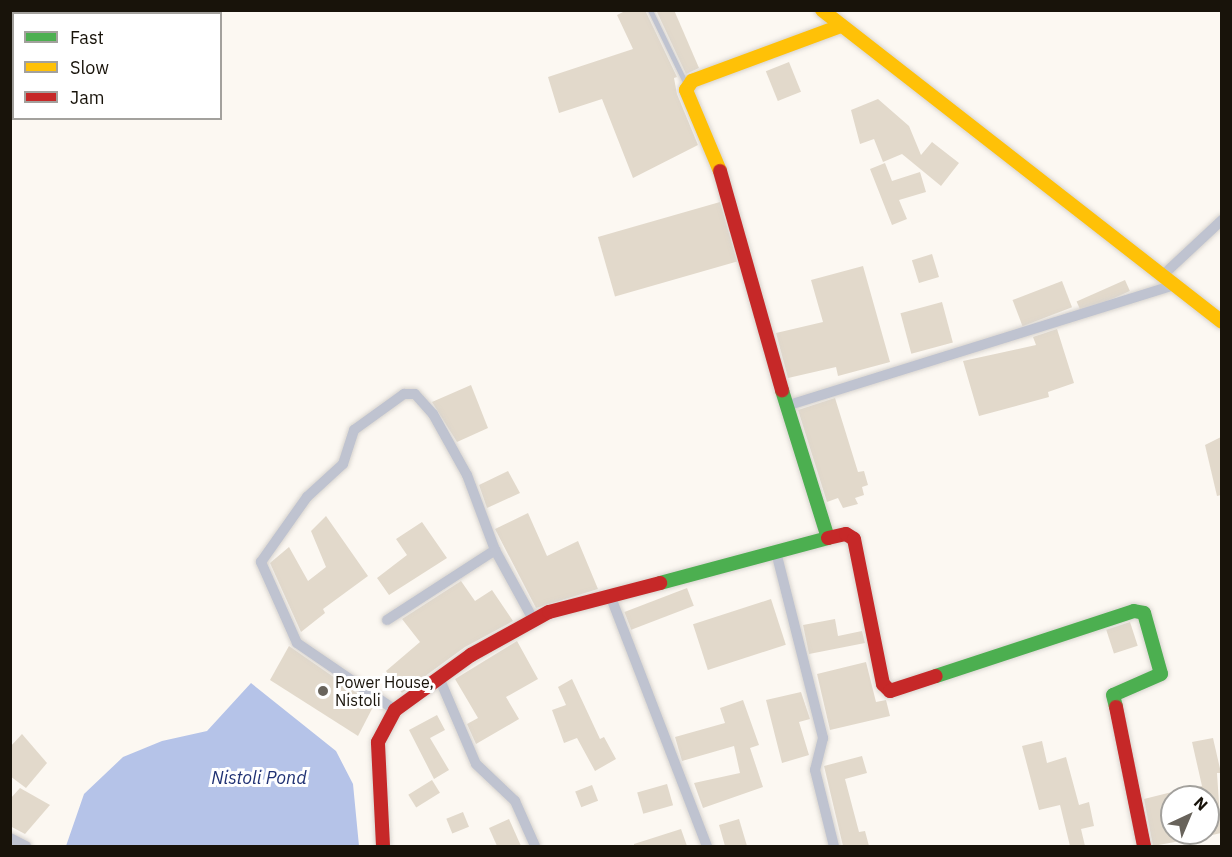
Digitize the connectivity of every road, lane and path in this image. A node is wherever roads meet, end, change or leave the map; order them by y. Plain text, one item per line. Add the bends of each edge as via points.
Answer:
1 (650, 10) edge
2 (822, 10) edge
3 (842, 26) junction
4 (687, 85) junction
5 (1221, 220) edge
6 (1162, 276) junction
7 (1174, 285) junction
8 (1221, 322) edge
9 (786, 406) junction
10 (828, 538) junction
11 (495, 550) junction
12 (776, 552) junction
13 (610, 595) junction
14 (533, 619) junction
15 (387, 620) dead end
16 (441, 680) junction
17 (395, 710) junction
18 (10, 838) edge
19 (26, 846) edge
20 (383, 846) edge
21 (536, 846) edge
22 (707, 846) edge
23 (834, 846) edge
24 (1144, 846) edge

1 - 4 lane via 675,69
2 - 3 street
3 - 4 street
3 - 6 street
4 - 9 street via 688,97 726,189
5 - 6 street
6 - 7 street
7 - 8 street
7 - 9 street
9 - 10 street
10 - 12 street
10 - 24 street via 846,534 854,539 883,684 890,692 1134,611 1144,614 1161,674 1157,679 1116,692 1113,700
11 - 14 street
11 - 15 street
11 - 17 street via 467,475 433,414 410,393 354,430 343,464 307,497 262,557 261,569 297,643
12 - 13 street
12 - 23 street via 823,738 815,770
13 - 14 street
13 - 22 street
14 - 16 street via 471,655
16 - 17 street
16 - 21 street via 476,764 515,801
17 - 20 street via 378,742
18 - 19 street

